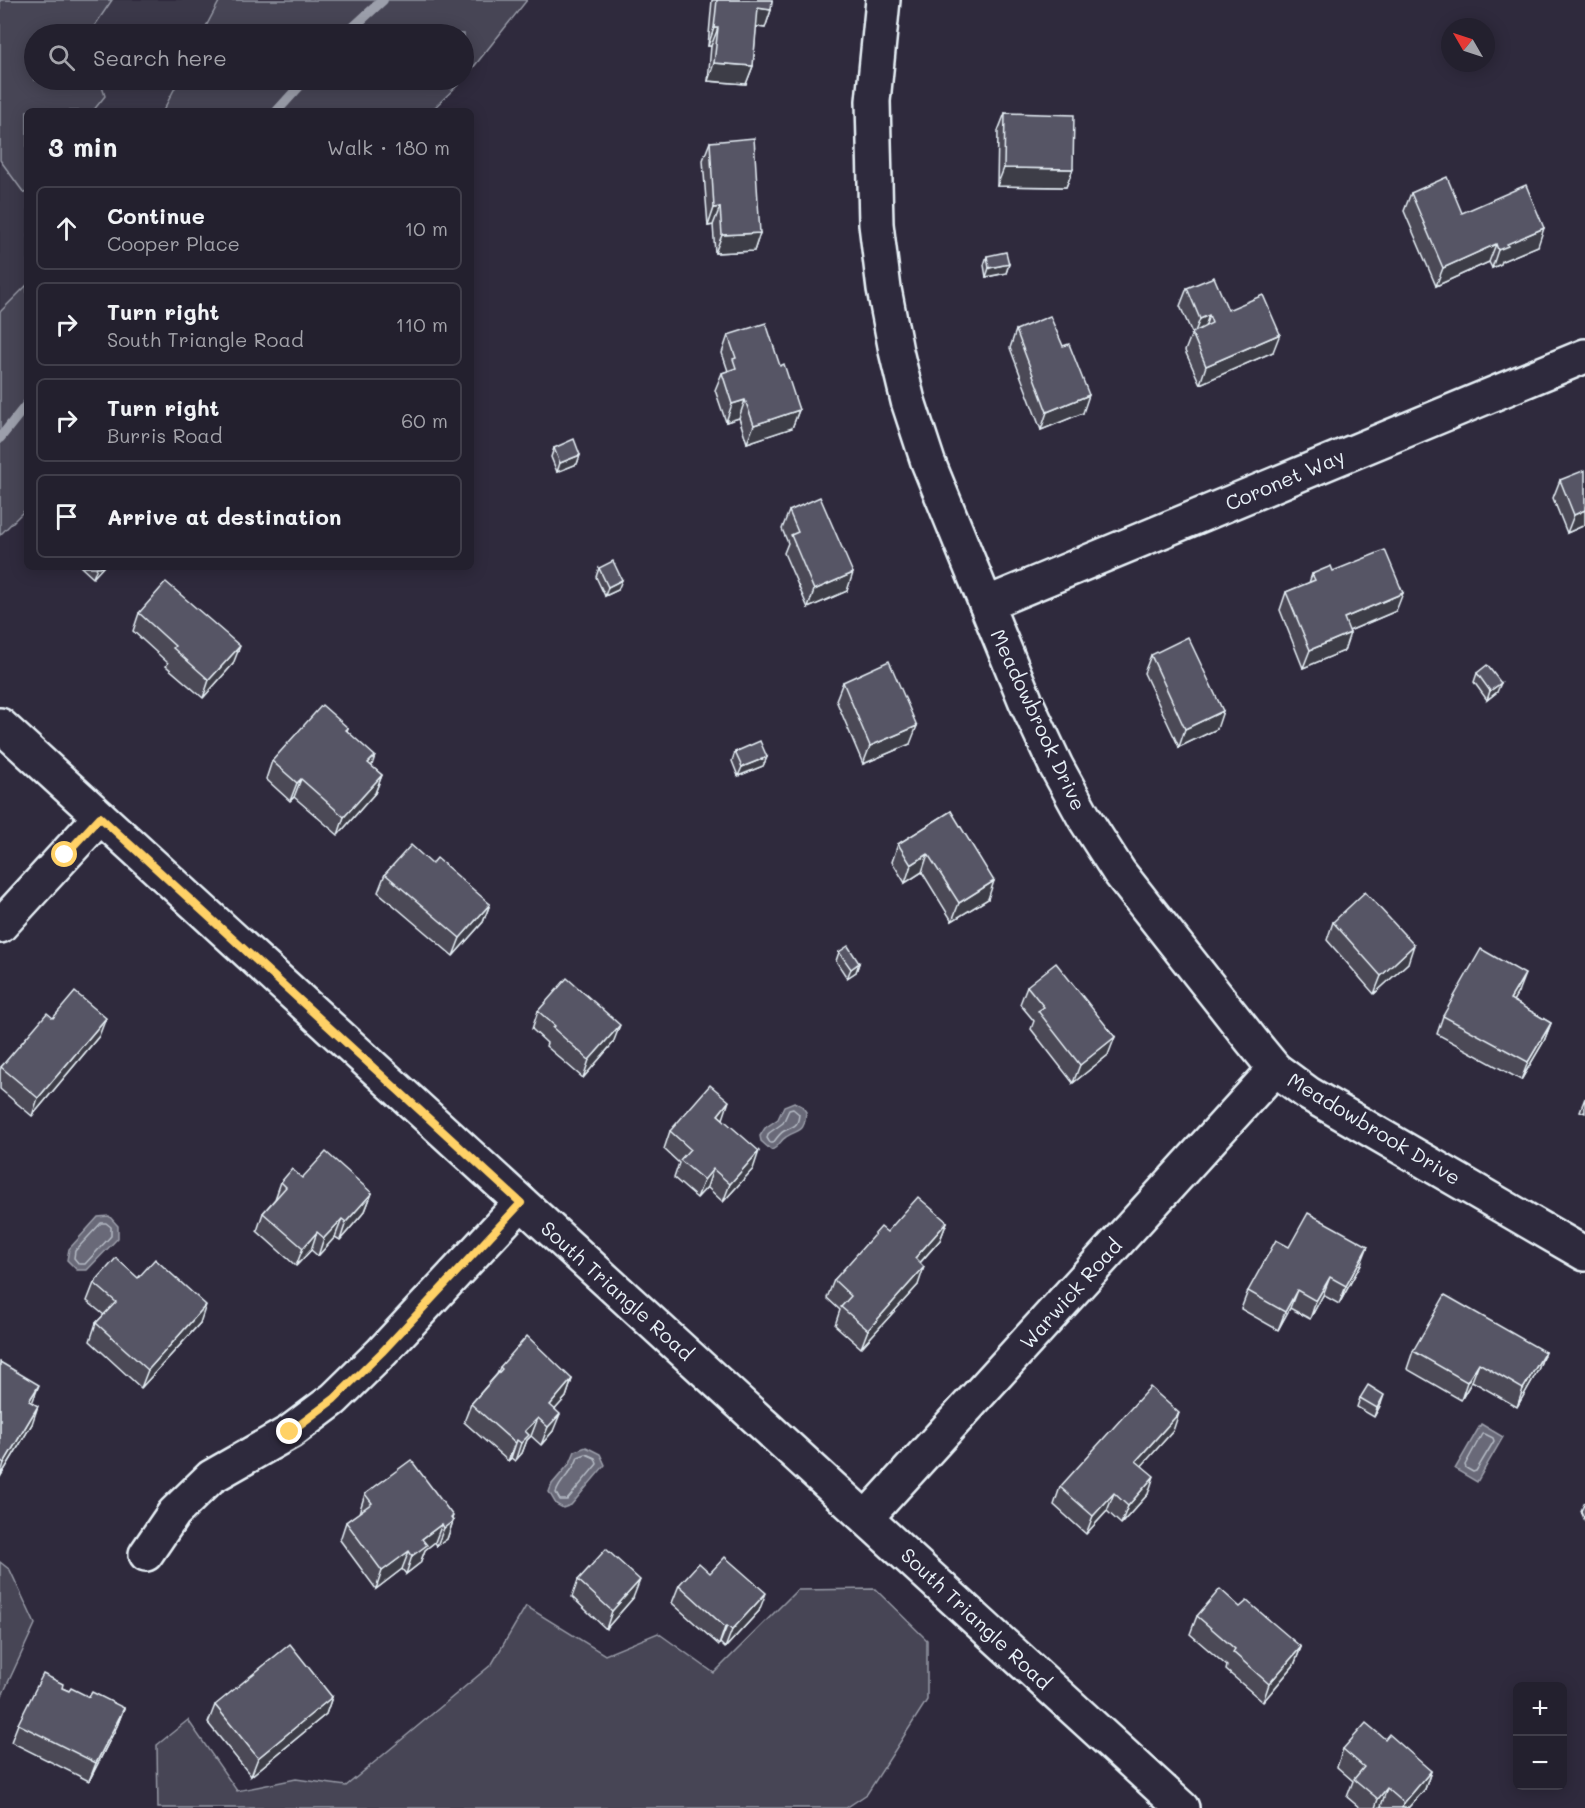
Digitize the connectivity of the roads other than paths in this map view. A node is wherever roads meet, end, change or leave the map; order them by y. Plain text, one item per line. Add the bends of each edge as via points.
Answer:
1 (883, 0) edge
2 (1585, 356) edge
3 (986, 604) junction
4 (0, 724) edge
5 (100, 817) junction
6 (0, 926) edge
7 (1275, 1069) junction
8 (521, 1203) junction
9 (1585, 1254) edge
10 (866, 1518) junction
11 (146, 1554) dead end
12 (1182, 1808) edge

1 - 3 street, Meadowbrook Drive via 873,101 873,160 884,289 908,401 928,462
2 - 3 street, Coronet Way
3 - 7 street, Meadowbrook Drive via 1026,702 1085,819 1156,921
4 - 5 street, South Triangle Road
5 - 6 street
5 - 8 street, South Triangle Road
7 - 9 street, Meadowbrook Drive via 1309,1094
7 - 10 street, Warwick Road
8 - 10 street, South Triangle Road
8 - 11 street via 334,1399 290,1432 212,1477 174,1513
10 - 12 street, South Triangle Road

